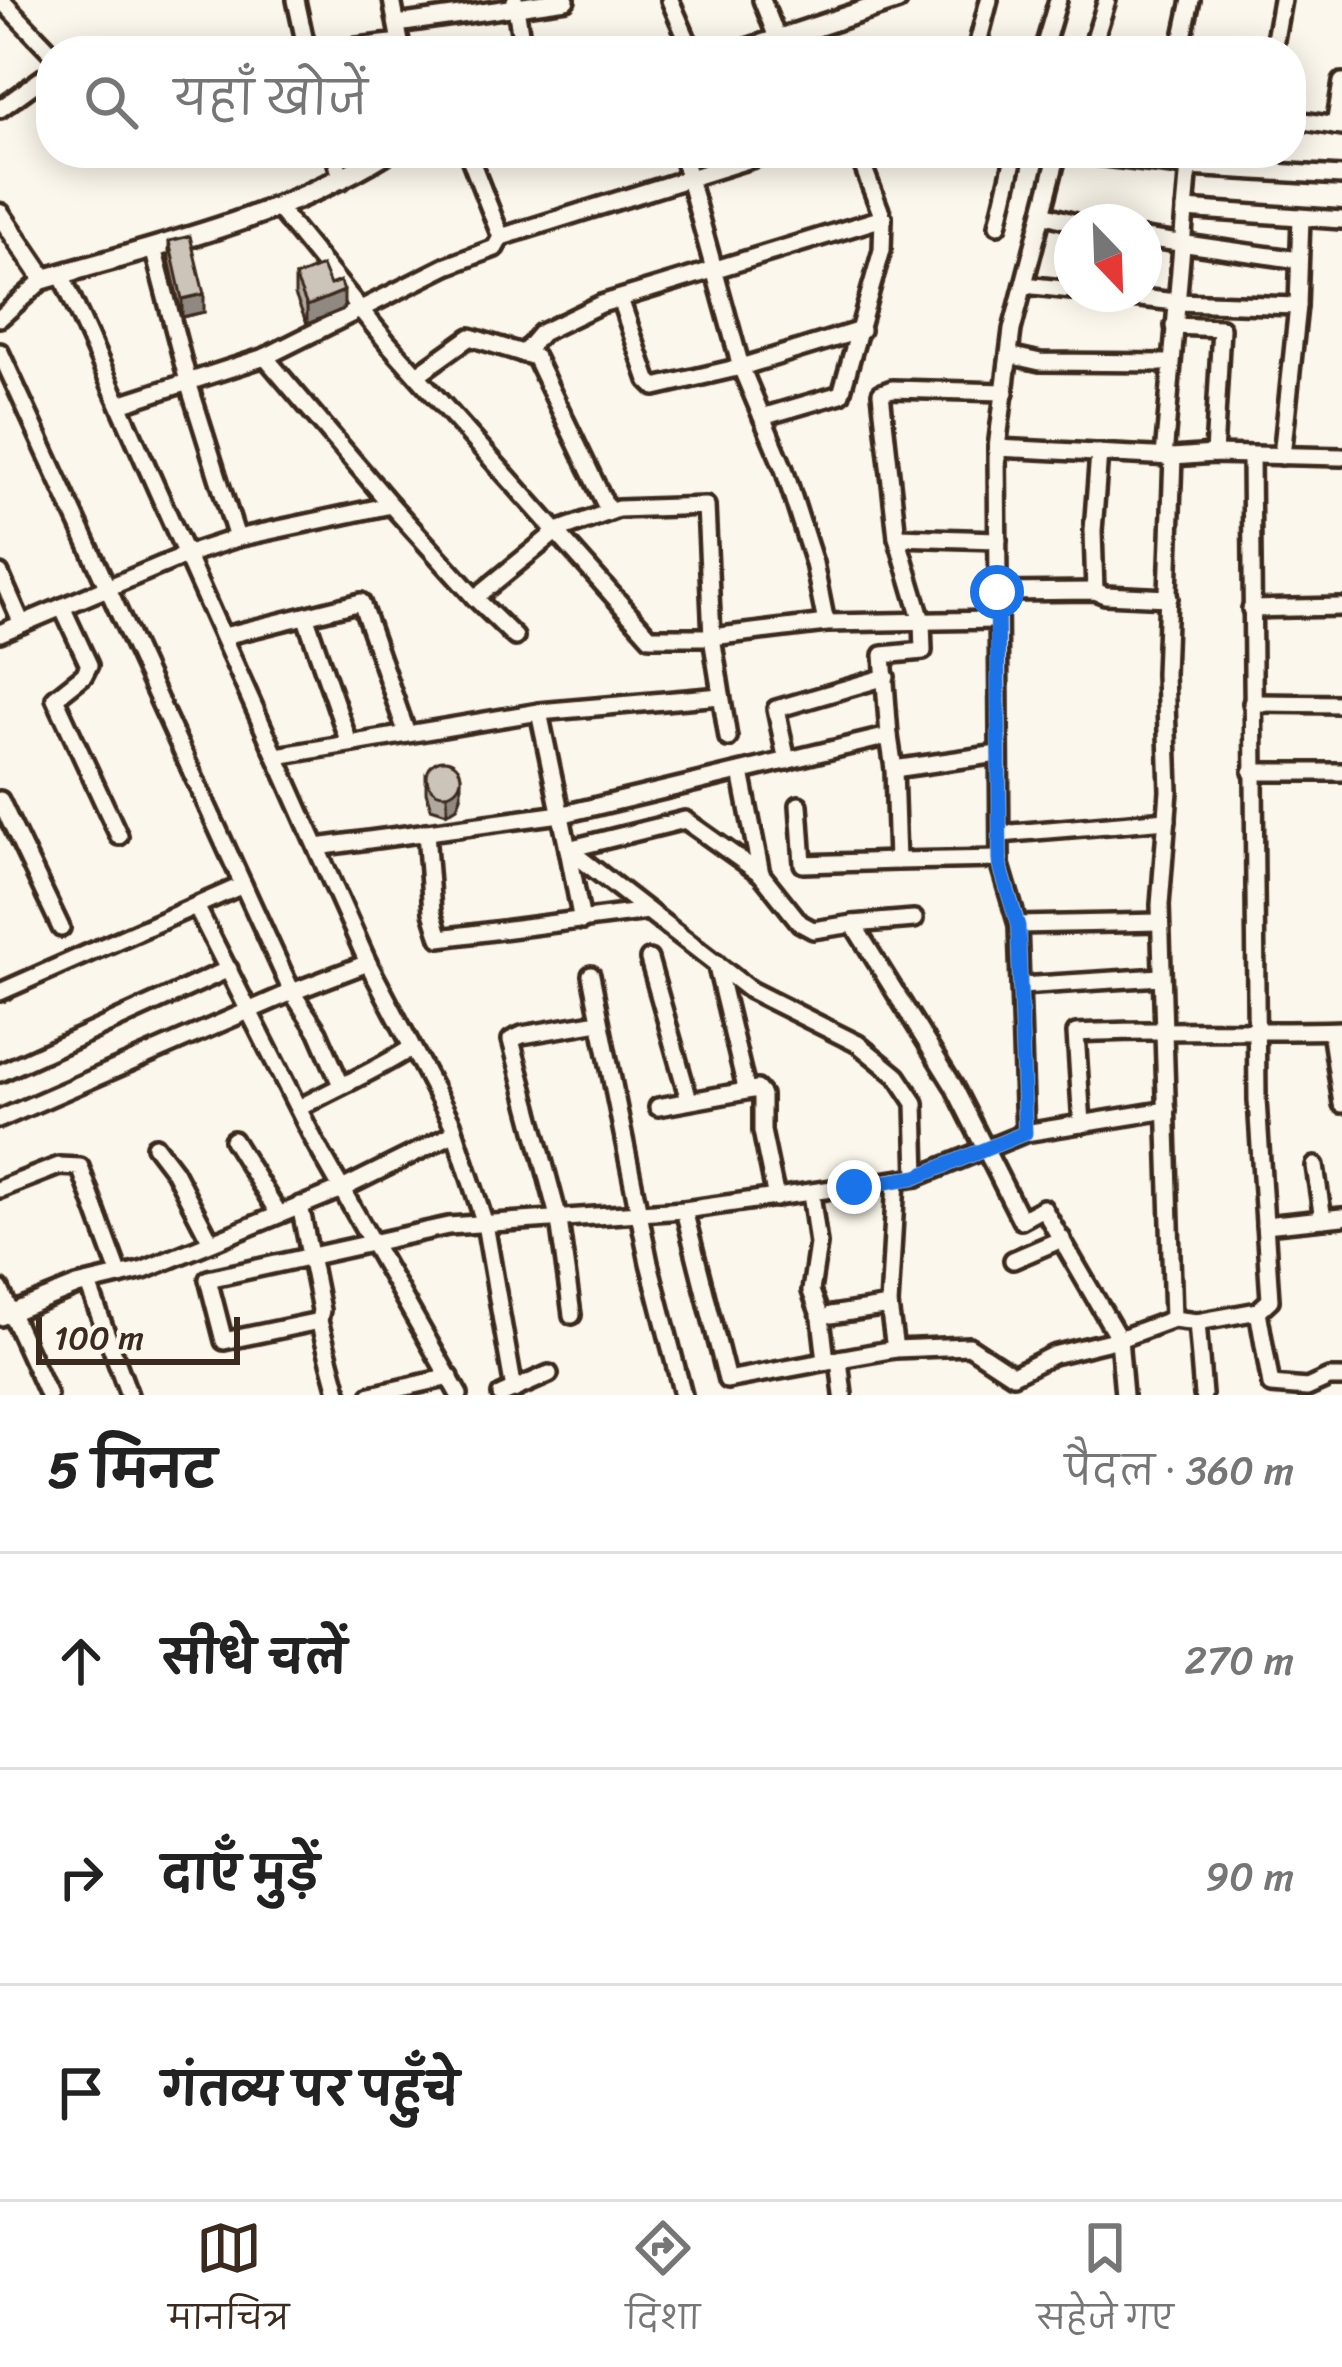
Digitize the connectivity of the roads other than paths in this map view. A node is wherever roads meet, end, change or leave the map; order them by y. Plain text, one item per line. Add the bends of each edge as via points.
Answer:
1 (1, 0) edge
2 (296, 0) edge
3 (392, 0) edge
4 (566, 0) edge
5 (670, 0) edge
6 (761, 0) edge
7 (897, 0) edge
8 (989, 0) edge
9 (1058, 0) edge
10 (1107, 0) edge
11 (1191, 0) edge
12 (1282, 0) edge
13 (515, 4) edge
14 (863, 5) edge
15 (397, 23) junction
16 (36, 36) edge
17 (304, 36) edge
18 (399, 36) edge
19 (520, 36) edge
20 (686, 36) edge
21 (776, 36) edge
22 (813, 36) edge
23 (980, 36) edge
24 (1047, 36) edge
25 (1096, 36) edge
26 (1183, 36) edge
27 (1276, 36) edge
28 (1342, 82) edge
29 (36, 83) edge
30 (0, 109) edge
31 (1306, 121) edge
32 (1339, 126) edge
33 (338, 168) edge
34 (362, 168) edge
35 (474, 168) edge
36 (686, 168) edge
37 (726, 168) edge
38 (863, 168) edge
39 (1011, 168) edge
40 (1054, 168) edge
41 (1189, 168) edge
42 (1266, 168) edge
43 (1342, 176) edge
44 (342, 180) junction
45 (690, 180) junction
46 (277, 207) junction
47 (1185, 209) junction
48 (0, 214) edge
49 (1043, 214) junction
50 (1054, 217) edge
51 (883, 218) junction
52 (1301, 218) junction
53 (1342, 220) edge
54 (998, 225) dead end
55 (501, 237) junction
56 (1162, 241) edge
57 (1182, 245) junction
58 (153, 248) junction
59 (1299, 260) junction
60 (713, 272) junction
61 (52, 276) junction
62 (1024, 285) junction
63 (1054, 288) edge
64 (620, 299) junction
65 (1162, 300) edge
66 (1176, 302) junction
67 (1298, 307) junction
68 (359, 308) junction
69 (0, 318) edge
70 (1174, 326) junction
71 (861, 330) junction
72 (0, 352) edge
73 (523, 353) junction
74 (1009, 355) junction
75 (266, 357) junction
76 (1170, 362) junction
77 (741, 367) junction
78 (417, 375) junction
79 (189, 385) junction
80 (1005, 392) junction
81 (120, 404) junction
82 (762, 417) junction
83 (997, 448) junction
84 (1099, 453) junction
85 (1214, 454) junction
86 (1251, 455) junction
87 (1282, 456) junction
88 (1169, 457) junction
89 (1342, 457) edge
90 (392, 505) junction
91 (609, 512) junction
92 (557, 531) junction
93 (897, 537) junction
94 (237, 538) junction
95 (998, 540) junction
96 (188, 554) junction
97 (0, 574) edge
98 (108, 587) junction
99 (1095, 591) junction
100 (997, 592) junction
101 (475, 598) junction
102 (1168, 598) junction
103 (62, 607) junction
104 (1342, 607) edge
105 (1251, 609) junction
106 (306, 618) junction
107 (996, 620) junction
108 (922, 621) junction
109 (826, 622) junction
110 (22, 624) junction
111 (0, 633) edge
112 (224, 636) junction
113 (515, 637) dead end
114 (712, 637) junction
115 (886, 677) junction
116 (721, 696) junction
117 (1252, 703) junction
118 (1342, 704) edge
119 (539, 712) junction
120 (407, 734) junction
121 (889, 736) junction
122 (728, 738) dead end
123 (349, 743) junction
124 (998, 754) junction
125 (277, 755) junction
126 (787, 761) junction
127 (894, 770) junction
128 (741, 772) junction
129 (1252, 772) junction
130 (1342, 772) edge
131 (0, 800) edge
132 (799, 805) dead end
133 (561, 814) junction
134 (1167, 820) junction
135 (426, 832) junction
136 (1000, 834) junction
137 (119, 836) dead end
138 (317, 847) junction
139 (568, 849) junction
140 (1000, 859) junction
141 (897, 861) junction
142 (761, 874) junction
143 (243, 885) junction
144 (196, 906) junction
145 (648, 910) junction
146 (914, 919) dead end
147 (582, 921) junction
148 (1160, 922) junction
149 (853, 923) junction
150 (1018, 926) junction
151 (61, 928) dead end
152 (649, 959) dead end
153 (368, 963) junction
154 (716, 963) junction
155 (229, 969) junction
156 (591, 975) dead end
157 (1161, 977) junction
158 (1020, 986) junction
159 (0, 992) edge
160 (292, 992) junction
161 (250, 1011) junction
162 (599, 1022) junction
163 (1162, 1028) junction
164 (1337, 1030) edge
165 (1256, 1033) junction
166 (410, 1048) junction
167 (0, 1072) edge
168 (341, 1084) junction
169 (746, 1088) junction
170 (689, 1100) junction
171 (1342, 1104) edge
172 (658, 1107) dead end
173 (299, 1108) junction
174 (1167, 1110) junction
175 (0, 1119) edge
176 (1082, 1124) junction
177 (453, 1133) junction
178 (1025, 1133) junction
179 (233, 1140) dead end
180 (155, 1146) dead end
181 (987, 1149) junction
182 (1316, 1166) dead end
183 (917, 1177) junction
184 (896, 1180) junction
185 (0, 1189) edge
186 (342, 1189) junction
187 (812, 1193) junction
188 (776, 1198) junction
189 (300, 1205) junction
190 (684, 1210) junction
191 (639, 1213) junction
192 (279, 1214) junction
193 (1342, 1217) edge
194 (1323, 1219) junction
195 (559, 1220) junction
196 (485, 1224) junction
197 (1265, 1225) junction
198 (1062, 1239) junction
199 (212, 1242) junction
200 (374, 1243) junction
201 (310, 1257) junction
202 (1013, 1260) dead end
203 (120, 1276) junction
204 (88, 1283) junction
205 (0, 1289) edge
206 (889, 1306) junction
207 (1258, 1311) junction
208 (5, 1315) edge
209 (572, 1315) dead end
210 (831, 1315) dead end
211 (1173, 1319) junction
212 (320, 1321) junction
213 (1197, 1322) junction
214 (1119, 1339) junction
215 (895, 1349) junction
216 (832, 1360) junction
217 (549, 1374) dead end
218 (449, 1377) junction
219 (1342, 1378) edge
220 (730, 1388) edge
221 (508, 1392) edge
222 (1307, 1392) edge
223 (48, 1395) edge
224 (129, 1395) edge
225 (339, 1395) edge
226 (371, 1395) edge
227 (459, 1395) edge
228 (683, 1395) edge
229 (842, 1395) edge
230 (1124, 1395) edge
231 (1203, 1395) edge

1 - 16 street
2 - 17 street
3 - 15 street
4 - 13 street
5 - 20 street
6 - 21 street
7 - 14 street
8 - 23 street
9 - 24 street
10 - 25 street
11 - 26 street
12 - 27 street
13 - 15 street
13 - 19 street
14 - 22 street
15 - 18 street
28 - 32 street
29 - 30 street
31 - 32 street
33 - 44 street
34 - 44 street
35 - 55 street
36 - 45 street
37 - 45 street
38 - 51 street
39 - 54 street
40 - 49 street
41 - 47 street
42 - 43 street
44 - 46 street
45 - 55 street
45 - 60 street
46 - 58 street
46 - 68 street
47 - 52 street
47 - 57 street
48 - 61 street
49 - 50 street
49 - 62 street
51 - 60 street
51 - 71 street
52 - 53 street
52 - 59 street
55 - 68 street via 495,248
56 - 57 street
57 - 59 street
57 - 66 street
58 - 61 street
58 - 79 street
59 - 67 street
60 - 64 street
60 - 77 street
61 - 69 street
61 - 81 street
62 - 63 street
62 - 74 street
64 - 73 street via 541,333
64 - 77 street via 655,387
65 - 66 street
66 - 67 street
66 - 70 street
67 - 87 street
68 - 75 street
68 - 78 street
70 - 76 street
70 - 85 street via 1221,328
71 - 77 street
71 - 82 street via 841,394
72 - 98 street
73 - 78 street via 470,337
73 - 91 street via 535,357
74 - 76 street
74 - 80 street
75 - 79 street
75 - 90 street
76 - 88 street
77 - 82 street
78 - 92 street
79 - 81 street
79 - 94 street
80 - 83 street
80 - 93 street via 881,393
81 - 96 street
82 - 109 street via 814,563
83 - 84 street
83 - 95 street
84 - 88 street
84 - 99 street
85 - 86 street
85 - 88 street
86 - 87 street
86 - 105 street
87 - 89 street
88 - 102 street
90 - 94 street
90 - 101 street
91 - 92 street
91 - 114 street via 706,506
92 - 101 street
92 - 114 street via 650,637
93 - 95 street
93 - 108 street
94 - 96 street
95 - 100 street
96 - 98 street
96 - 112 street
97 - 110 street
98 - 103 street
98 - 143 street
99 - 100 street
99 - 102 street
100 - 107 street
101 - 113 street
102 - 134 street
103 - 110 street
103 - 137 street via 89,665 55,698
104 - 105 street
105 - 117 street
106 - 112 street
106 - 120 street via 361,602
106 - 123 street
107 - 108 street
107 - 124 street
108 - 109 street
108 - 115 street via 923,651 884,655
109 - 114 street
110 - 111 street
112 - 125 street
114 - 116 street
115 - 121 street
115 - 126 street via 776,709
116 - 119 street
116 - 122 street
117 - 118 street
117 - 129 street
119 - 120 street
119 - 133 street
120 - 123 street
121 - 126 street
121 - 127 street
123 - 125 street
124 - 127 street
124 - 136 street
125 - 138 street
126 - 128 street
127 - 141 street
128 - 133 street
128 - 142 street
129 - 130 street
129 - 165 street
131 - 151 street
132 - 141 street via 803,864
133 - 135 street
133 - 139 street
134 - 136 street
134 - 148 street
135 - 138 street
135 - 147 street via 440,938
136 - 140 street
138 - 153 street
139 - 142 street via 685,820
139 - 145 street
139 - 147 street
140 - 141 street
140 - 150 street
142 - 149 street via 813,930
143 - 144 street
143 - 160 street
144 - 155 street
144 - 159 street
145 - 147 street
145 - 154 street
146 - 149 street
148 - 150 street
148 - 157 street
149 - 181 street
150 - 158 street
152 - 170 street
153 - 160 street
153 - 166 street
154 - 169 street
154 - 183 street via 750,990 858,1044 897,1076 915,1103
155 - 161 street
155 - 167 street
156 - 162 street
157 - 158 street
157 - 163 street
158 - 178 street
160 - 161 street
160 - 168 street
161 - 173 street
161 - 175 street
162 - 191 street
162 - 195 street via 511,1040
163 - 165 street
163 - 174 street
163 - 176 street via 1076,1034
164 - 165 street
164 - 171 street
165 - 197 street
166 - 168 street
166 - 177 street
168 - 173 street
169 - 170 street
169 - 188 street via 762,1095
170 - 172 street
173 - 186 street
174 - 176 street
174 - 211 street
176 - 178 street
177 - 186 street
177 - 196 street
178 - 181 street
179 - 192 street
180 - 199 street
181 - 183 street
181 - 198 street via 1021,1220 1042,1208
182 - 194 street
183 - 184 street
184 - 187 street
184 - 206 street
185 - 203 street via 59,1166 80,1167
186 - 189 street
186 - 200 street
187 - 188 street
187 - 216 street via 812,1291
188 - 190 street
189 - 192 street
189 - 201 street
190 - 191 street
190 - 220 street
191 - 195 street
191 - 228 street
192 - 199 street
193 - 194 street
194 - 197 street
195 - 196 street
195 - 209 street
196 - 200 street
196 - 221 street
197 - 207 street via 1270,1300
198 - 202 street
198 - 214 street
199 - 203 street
200 - 201 street
200 - 218 street
201 - 212 street
201 - 212 street via 208,1279 224,1341
203 - 204 street
204 - 208 street
204 - 224 street
205 - 208 street
206 - 210 street
206 - 215 street
207 - 213 street
207 - 222 street via 1271,1384
208 - 223 street
211 - 213 street
211 - 214 street
212 - 225 street
213 - 231 street
214 - 215 street via 1053,1355 1015,1383 968,1346
214 - 230 street
215 - 216 street
216 - 220 street
216 - 229 street
217 - 221 street
218 - 226 street
218 - 227 street
219 - 222 street

